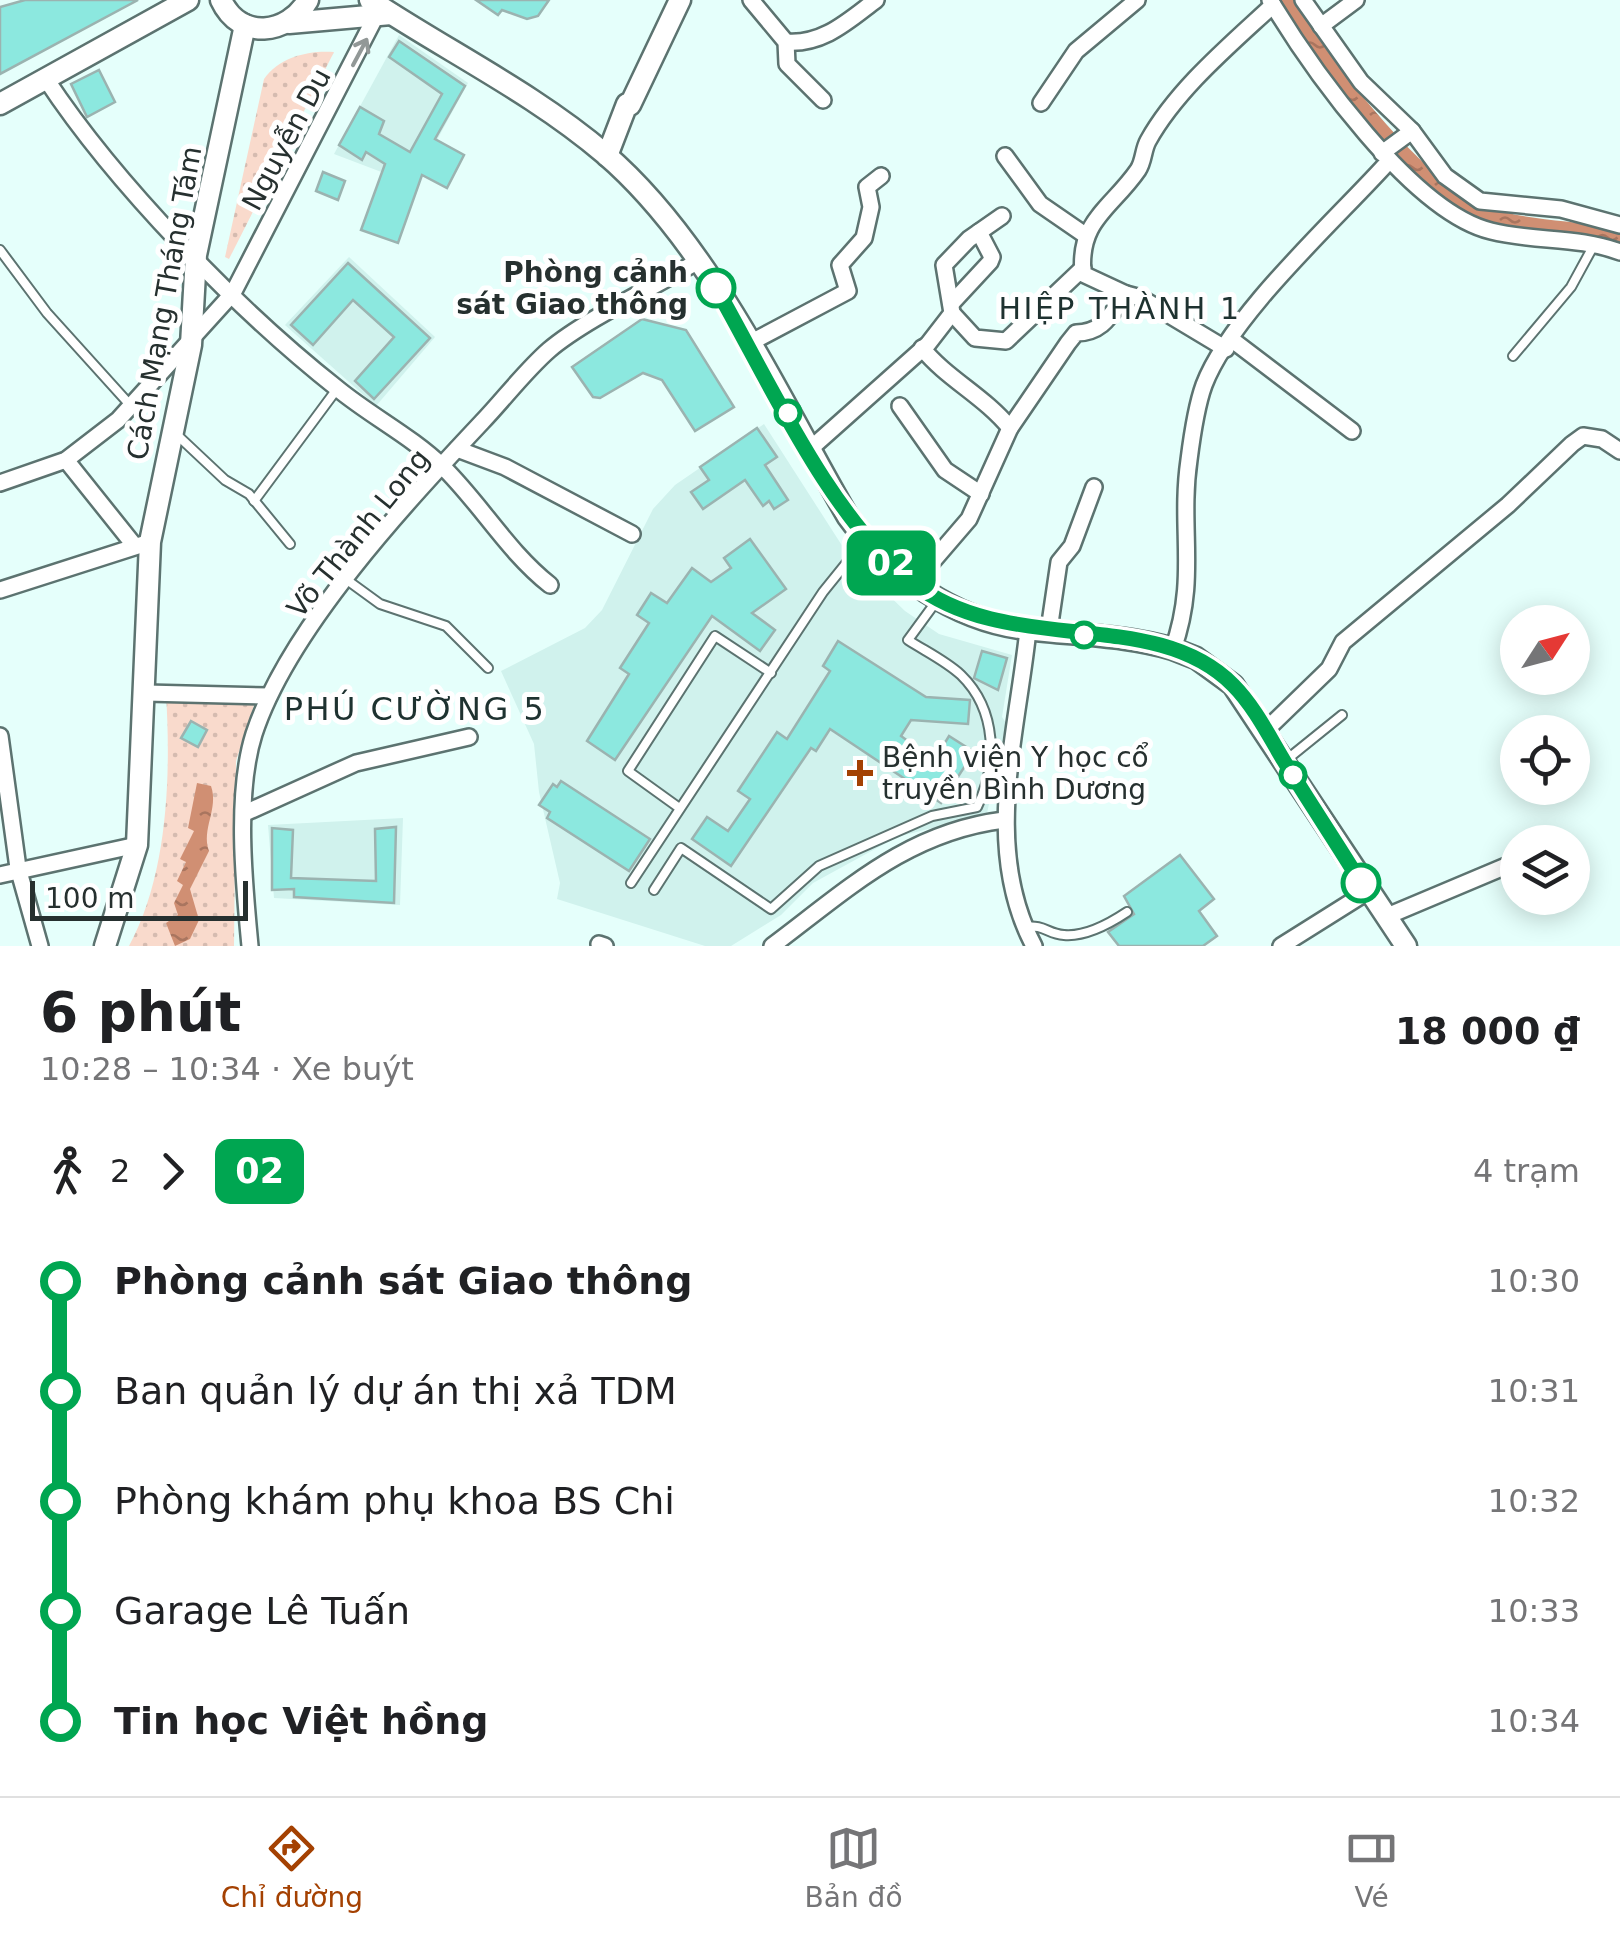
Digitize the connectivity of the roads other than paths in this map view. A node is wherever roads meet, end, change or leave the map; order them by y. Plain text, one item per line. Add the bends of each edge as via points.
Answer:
1 (188, 0) edge
2 (221, 0) edge
3 (308, 0) edge
4 (680, 0) edge
5 (751, 0) edge
6 (876, 0) edge
7 (1137, 0) edge
8 (1302, 0) edge
9 (1356, 0) edge
10 (1272, 2) edge
11 (380, 9) edge
12 (289, 23) junction
13 (244, 25) junction
14 (1320, 26) junction
15 (786, 42) junction
16 (46, 79) junction
17 (823, 100) dead end
18 (1041, 103) dead end
19 (0, 104) edge
20 (1409, 133) junction
21 (1386, 155) junction
22 (607, 156) junction
23 (1005, 156) dead end
24 (881, 176) dead end
25 (1002, 216) dead end
26 (1620, 224) edge
27 (979, 232) junction
28 (1085, 236) junction
29 (1595, 243) junction
30 (0, 250) edge
31 (1620, 252) edge
32 (196, 255) junction
33 (700, 260) junction
34 (1083, 268) junction
35 (234, 294) junction
36 (1126, 294) junction
37 (952, 308) junction
38 (748, 344) junction
39 (1229, 344) junction
40 (191, 345) junction
41 (922, 348) junction
42 (1514, 356) dead end
43 (337, 389) junction
44 (131, 406) junction
45 (900, 406) dead end
46 (1010, 428) junction
47 (171, 430) junction
48 (1352, 431) dead end
49 (457, 449) junction
50 (809, 450) junction
51 (1620, 451) edge
52 (66, 460) junction
53 (442, 466) junction
54 (0, 483) edge
55 (1094, 487) dead end
56 (981, 494) junction
57 (254, 501) junction
58 (632, 534) dead end
59 (865, 540) junction
60 (142, 544) junction
61 (290, 544) dead end
62 (347, 580) junction
63 (914, 584) junction
64 (550, 585) dead end
65 (0, 590) edge
66 (938, 599) junction
67 (1039, 630) junction
68 (1173, 649) junction
69 (488, 668) dead end
70 (771, 673) junction
71 (146, 693) junction
72 (269, 696) junction
73 (1342, 716) dead end
74 (1266, 730) junction
75 (0, 736) edge
76 (470, 737) dead end
77 (1285, 762) junction
78 (678, 808) junction
79 (245, 814) junction
80 (1004, 820) junction
81 (137, 845) junction
82 (18, 868) junction
83 (1500, 869) edge
84 (0, 875) edge
85 (631, 884) dead end
86 (654, 890) dead end
87 (1367, 892) junction
88 (1127, 912) dead end
89 (1385, 917) junction
90 (1029, 940) edge
91 (40, 946) edge
92 (104, 946) edge
93 (250, 946) edge
94 (772, 946) edge
95 (1281, 946) edge
96 (1406, 946) edge

1 - 16 main road
2 - 13 main road
3 - 12 main road
4 - 22 main road
5 - 15 street
6 - 15 street via 830,34
7 - 18 street via 1076,51
8 - 14 street
9 - 14 street
10 - 21 street via 1302,52
10 - 28 street via 1172,109 1146,144 1142,166
11 - 12 main road
11 - 22 main road
35 -> 11 street, Nguyễn Du
12 - 13 main road via 259,30
13 - 32 main road, Cách Mạng Tháng Tám
14 - 20 street
15 - 17 street via 787,64
16 - 19 main road
16 - 32 street via 100,155
20 - 21 street
20 - 26 street via 1445,176 1480,201 1561,209
21 - 29 street via 1446,206 1488,231
21 - 39 street
22 - 33 main road
23 - 28 street via 1040,204
24 - 38 street via 868,187 864,238 840,265 848,291
25 - 27 street
27 - 37 street via 944,265
27 - 37 street via 992,256
28 - 34 street
29 - 31 street
29 - 42 lane via 1571,287
30 - 44 lane
32 - 35 street
32 - 40 main road, Cách Mạng Tháng Tám
33 - 38 main road
33 - 49 street, Võ Thành Long via 551,348
34 - 36 street via 1092,280
34 - 37 street via 1006,340 975,338
35 - 40 street, Nguyễn Du
35 - 43 street
36 - 39 street
36 - 46 street via 1104,325 1068,343
37 - 41 street
38 - 50 main road
39 - 48 street
39 - 68 street via 1204,384 1188,463 1189,591
40 - 44 street, Nguyễn Du
40 - 47 main road, Cách Mạng Tháng Tám
41 - 46 street
41 - 50 street
43 - 53 street
43 - 57 lane
44 - 52 street, Nguyễn Du
45 - 56 street via 945,470
46 - 56 street
47 - 57 lane
47 - 60 main road, Cách Mạng Tháng Tám
49 - 53 street, Võ Thành Long
49 - 58 street
50 - 59 main road
51 - 74 street via 1582,436 1343,642 1329,670
52 - 54 street
52 - 60 street
53 - 62 street, Võ Thành Long
53 - 64 street
55 - 67 street via 1072,546 1059,562
56 - 63 street via 969,519
57 - 61 lane
59 - 63 main road
59 - 70 lane
60 - 65 street
60 - 71 main road, Cách Mạng Tháng Tám
62 - 69 lane via 380,604 446,626
62 - 72 street, Võ Thành Long
63 - 66 main road
66 - 67 main road via 986,620
66 - 86 lane via 908,640 962,676 984,710 992,752 977,807 932,816 819,866 771,909 682,848
67 - 68 main road
67 - 80 street
68 - 74 main road via 1233,685
70 - 78 lane
70 - 78 lane via 715,636 628,771
71 - 72 street
71 - 81 main road, Cách Mạng Tháng Tám
72 - 79 street, Võ Thành Long via 253,737
73 - 77 lane
74 - 77 main road
75 - 82 street
76 - 79 street via 356,764
77 - 87 main road
78 - 85 lane
79 - 93 street, Võ Thành Long
80 - 90 street via 1014,909
80 - 94 street via 936,834 906,848
81 - 82 street
81 - 92 main road, Cách Mạng Tháng Tám
82 - 84 street
82 - 91 street
83 - 89 street
87 - 89 main road
87 - 95 street
88 - 90 lane via 1103,927 1062,936 1041,925
89 - 96 main road

